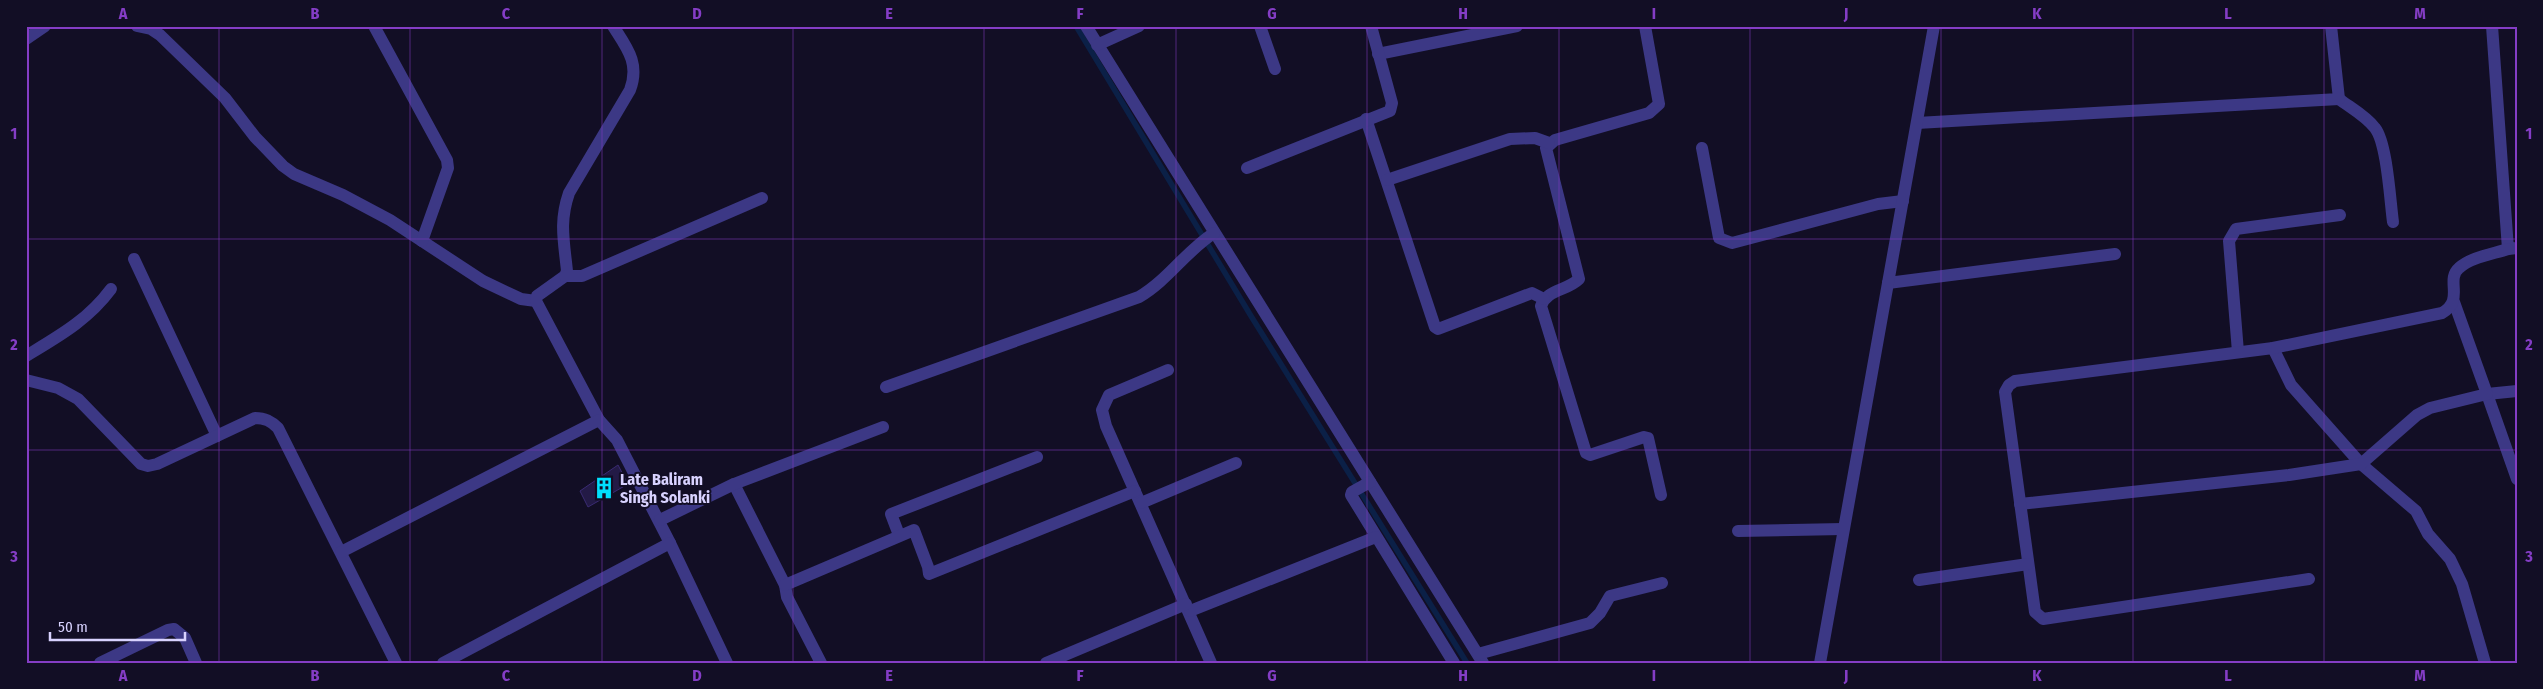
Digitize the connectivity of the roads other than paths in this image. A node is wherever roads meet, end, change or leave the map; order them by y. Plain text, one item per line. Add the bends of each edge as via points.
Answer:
1 (45, 26) edge
2 (137, 26) edge
3 (374, 26) edge
4 (613, 26) edge
5 (1086, 26) edge
6 (1140, 26) edge
7 (1260, 26) edge
8 (1370, 26) edge
9 (1517, 26) edge
10 (1645, 26) edge
11 (1934, 26) edge
12 (2331, 26) edge
13 (2492, 26) edge
14 (162, 31) edge
15 (26, 39) edge
16 (1097, 45) junction
17 (1378, 54) junction
18 (1275, 69) dead end
19 (2339, 99) junction
20 (1366, 119) junction
21 (1917, 123) junction
22 (1549, 143) junction
23 (1702, 148) dead end
24 (1247, 168) dead end
25 (1387, 180) junction
26 (762, 198) dead end
27 (1903, 201) junction
28 (2340, 215) dead end
29 (2393, 222) dead end
30 (1208, 237) junction
31 (422, 241) junction
32 (2512, 248) edge
33 (2115, 254) dead end
34 (134, 259) dead end
35 (564, 276) junction
36 (1888, 283) junction
37 (110, 288) dead end
38 (1544, 299) junction
39 (536, 300) junction
40 (2454, 302) junction
41 (2273, 348) junction
42 (2238, 352) junction
43 (26, 356) edge
44 (1168, 370) dead end
45 (26, 380) edge
46 (886, 387) dead end
47 (2517, 391) edge
48 (2488, 394) junction
49 (599, 420) junction
50 (883, 427) dead end
51 (217, 436) junction
52 (1038, 457) dead end
53 (1236, 463) dead end
54 (2361, 464) junction
55 (2517, 479) edge
56 (1367, 483) junction
57 (734, 484) junction
58 (1661, 495) dead end
59 (1138, 497) junction
60 (2020, 504) junction
61 (660, 520) junction
62 (1843, 529) junction
63 (1738, 531) dead end
64 (899, 535) junction
65 (1376, 536) junction
66 (670, 543) junction
67 (340, 552) junction
68 (2028, 564) junction
69 (2309, 578) dead end
70 (1919, 580) dead end
71 (1662, 582) dead end
72 (785, 585) junction
73 (1188, 608) junction
74 (1480, 658) edge
75 (100, 663) edge
76 (196, 663) edge
77 (396, 663) edge
78 (443, 663) edge
79 (727, 663) edge
80 (820, 663) edge
81 (1046, 663) edge
82 (1211, 663) edge
83 (1454, 663) edge
84 (1820, 663) edge
85 (2486, 663) edge

1 - 15 street
2 - 14 street
3 - 31 street via 447,160 448,168
4 - 35 street via 633,58 634,80 566,200 561,219 567,271
5 - 16 street
6 - 16 street
7 - 18 street
8 - 17 street
9 - 17 street
10 - 22 street via 1659,104 1649,113
11 - 21 street
12 - 19 street
13 - 32 street
14 - 31 street via 226,98 255,138 283,166 390,220
16 - 30 street
17 - 20 street via 1392,107 1390,111
19 - 21 street
19 - 29 street via 2377,129 2384,150
20 - 24 street
20 - 25 street
21 - 27 street
22 - 25 street via 1535,138 1510,139
22 - 38 street via 1546,148 1579,280
23 - 27 street via 1720,238 1724,242 1732,243 1878,204
25 - 38 street via 1435,328 1532,293
26 - 35 street via 582,276
27 - 36 street
28 - 42 street via 2236,229 2230,234
30 - 46 street via 1155,288 1139,297
30 - 56 street
31 - 39 street via 483,281 521,299
32 - 40 street via 2458,268
33 - 36 street
34 - 51 street
35 - 39 street
36 - 62 street
37 - 43 street via 88,316
38 - 58 street via 1541,306 1586,453 1590,455 1648,438
39 - 49 street
40 - 41 street via 2442,313
40 - 48 street
41 - 42 street
41 - 54 street via 2291,385
42 - 60 street via 2015,381 2009,385 2005,392
44 - 59 street via 1109,395 1102,410
45 - 51 street via 58,388 78,399 141,464 157,464
47 - 48 street
48 - 54 street via 2423,412 2404,424
48 - 55 street
49 - 61 street via 617,440
49 - 67 street
50 - 57 street
51 - 67 street via 255,418 272,422 278,428
52 - 64 street via 891,514
53 - 59 street
54 - 60 street via 2289,475
54 - 85 street via 2416,511 2428,534 2450,559 2462,584
56 - 65 street via 1351,495
56 - 74 street
57 - 61 street
57 - 72 street
59 - 64 street via 929,574 914,530
59 - 73 street
60 - 68 street
61 - 66 street
62 - 63 street
62 - 84 street
64 - 72 street
65 - 73 street
65 - 83 street
66 - 78 street
66 - 79 street
67 - 77 street
68 - 69 street via 2035,612 2043,619
68 - 70 street
71 - 74 street via 1610,596 1600,614 1590,623
72 - 80 street via 786,596
73 - 81 street
73 - 82 street
75 - 76 street via 174,629 185,638

